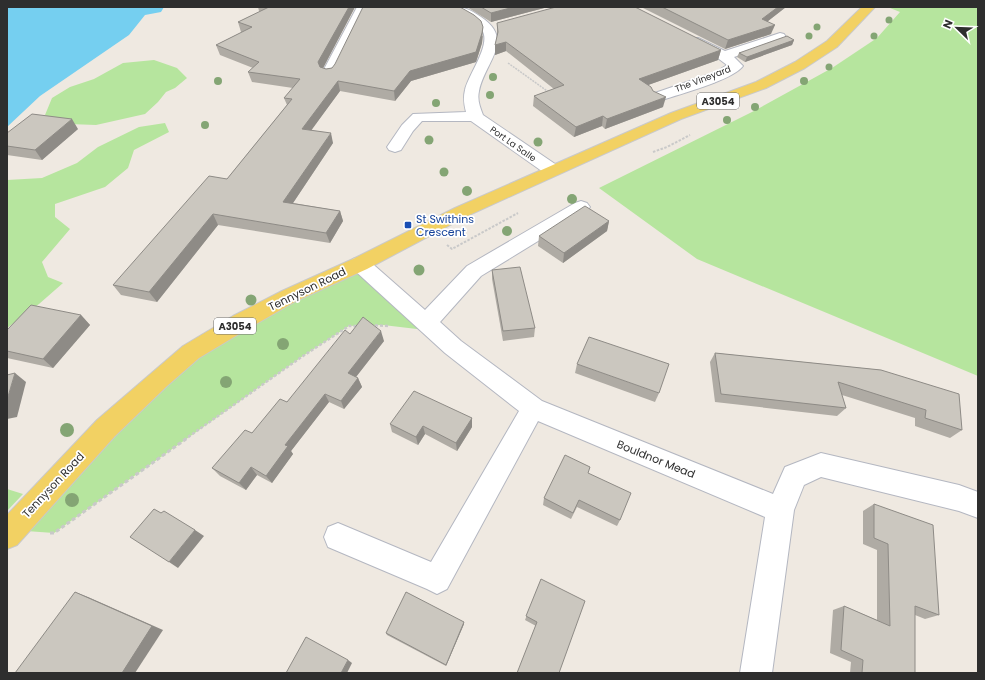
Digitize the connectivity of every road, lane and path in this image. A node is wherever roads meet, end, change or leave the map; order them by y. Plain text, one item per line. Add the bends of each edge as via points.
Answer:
1 (363, 7) edge
2 (456, 7) edge
3 (868, 7) edge
4 (502, 25) edge
5 (488, 29) junction
6 (683, 36) edge
7 (780, 37) edge
8 (489, 52) junction
9 (724, 56) junction
10 (329, 73) edge
11 (554, 96) edge
12 (657, 97) edge
13 (475, 116) junction
14 (395, 147) dead end
15 (552, 170) junction
16 (581, 207) edge
17 (360, 264) junction
18 (426, 323) junction
19 (390, 326) dead end
20 (533, 408) junction
21 (978, 505) edge
22 (780, 510) junction
23 (9, 533) edge
24 (338, 537) dead end
25 (756, 673) edge

1 - 10 street
2 - 5 street
3 - 15 main road, A3054 via 832,44 800,65 761,85 676,116
4 - 5 street
5 - 8 street via 492,38
6 - 9 street, The Vineyard
7 - 9 street
8 - 11 path via 523,72
8 - 13 street via 477,73 470,96
9 - 12 street, The Vineyard via 736,66 721,75
13 - 14 street via 418,117 407,128
13 - 15 street, Port La Salle
15 - 17 main road, Tennyson Road / A3054 via 461,212
16 - 18 street via 474,270
17 - 18 street
17 - 23 main road, Tennyson Road / A3054 via 289,296 191,352 106,428
18 - 20 street
19 - 23 path via 349,326 54,533
20 - 22 street, Bouldnor Mead
20 - 24 street via 437,579
21 - 22 street via 959,498 821,465 794,476
22 - 25 street

